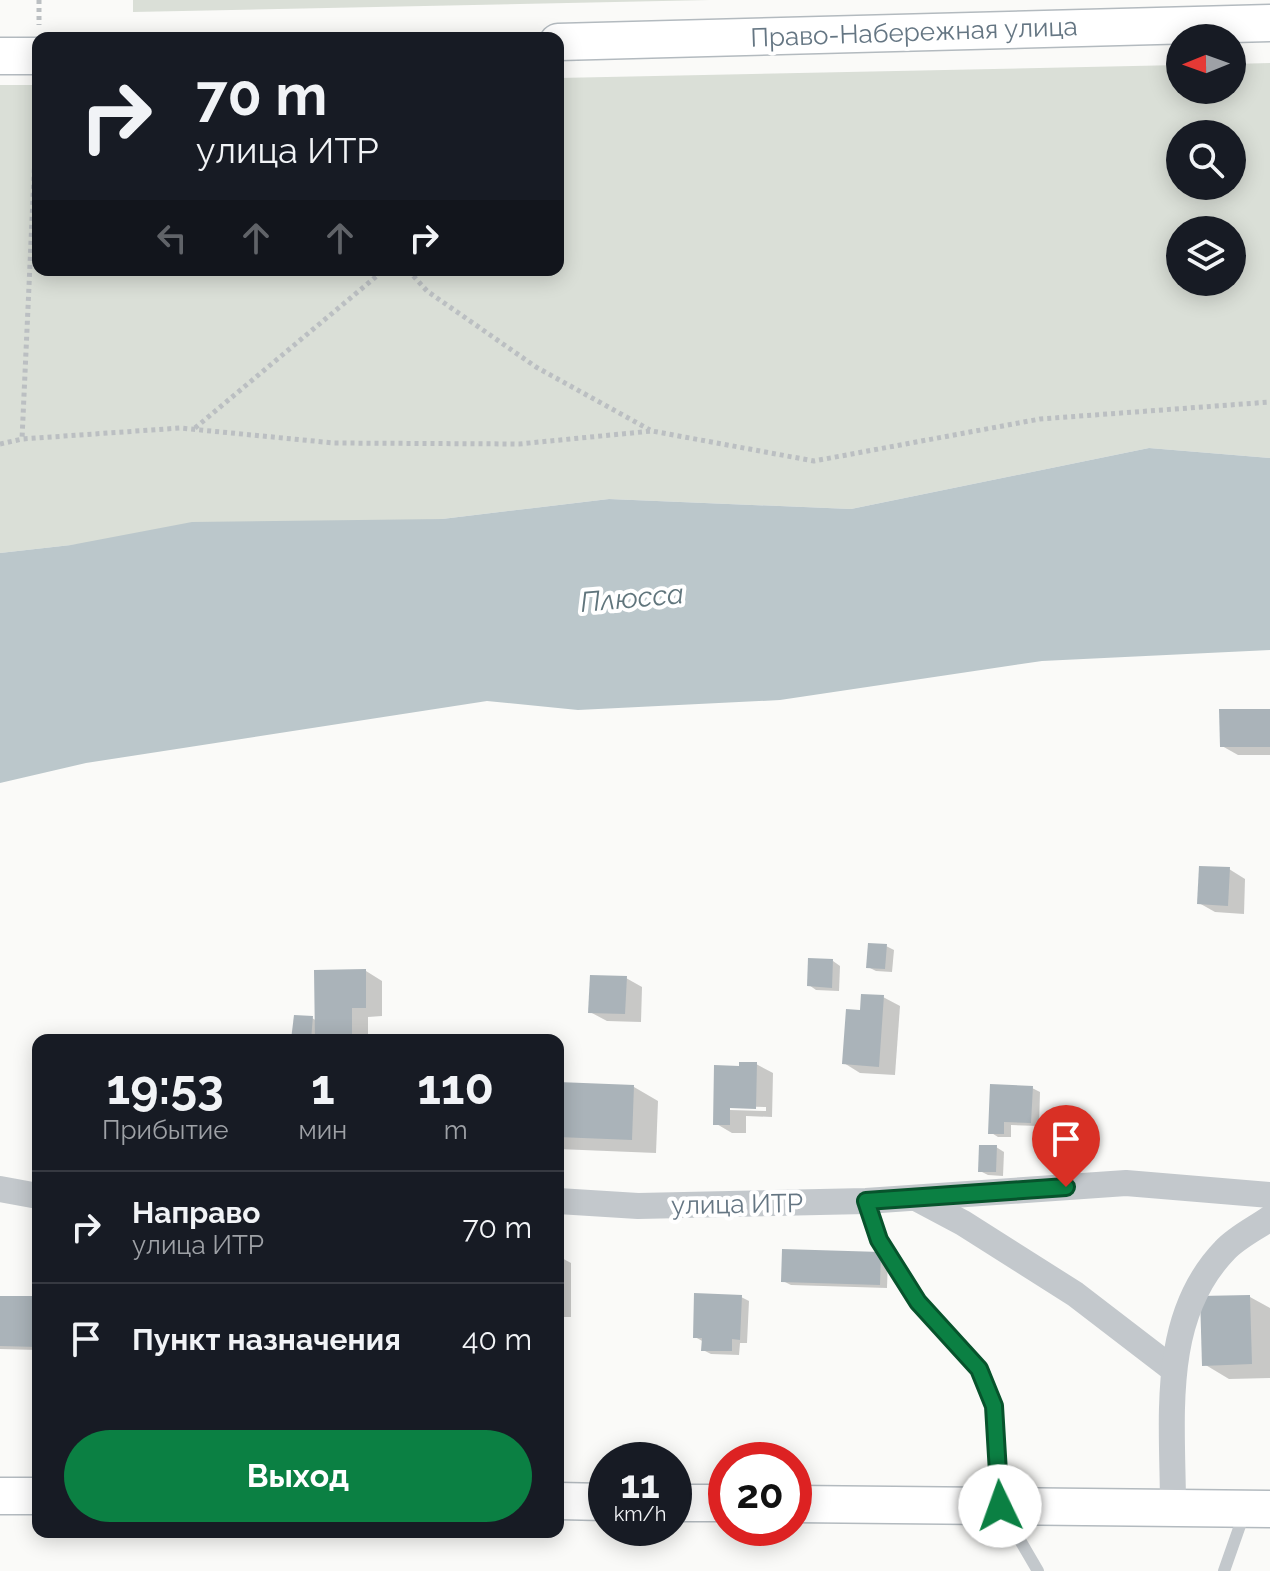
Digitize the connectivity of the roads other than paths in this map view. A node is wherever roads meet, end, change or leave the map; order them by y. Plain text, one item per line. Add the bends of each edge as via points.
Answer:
1 (1270, 23) edge
2 (564, 42) edge
3 (0, 56) edge
4 (32, 56) edge
5 (0, 1189) edge
6 (32, 1195) edge
7 (1270, 1195) edge
8 (916, 1198) junction
9 (564, 1201) edge
10 (866, 1201) junction
11 (1270, 1218) edge
12 (1174, 1374) junction
13 (0, 1496) edge
14 (32, 1496) edge
15 (564, 1501) edge
16 (588, 1502) edge
17 (812, 1504) edge
18 (1000, 1506) junction
19 (1173, 1508) junction
20 (1258, 1508) edge
21 (1038, 1571) edge
22 (1224, 1571) edge

1 - 2 street, Право-Набережная улица
3 - 4 street
5 - 6 street
7 - 8 street, улица ИТР via 1126,1183
8 - 10 street, улица ИТР
8 - 12 street via 1075,1294
9 - 10 street, улица ИТР via 638,1206
10 - 18 lane via 879,1240 918,1302 979,1369 994,1406
11 - 12 street via 1226,1249 1196,1288 1181,1326
12 - 19 street
13 - 14 street
15 - 16 street
17 - 18 street
18 - 19 street
18 - 21 lane
19 - 20 street
20 - 22 lane

